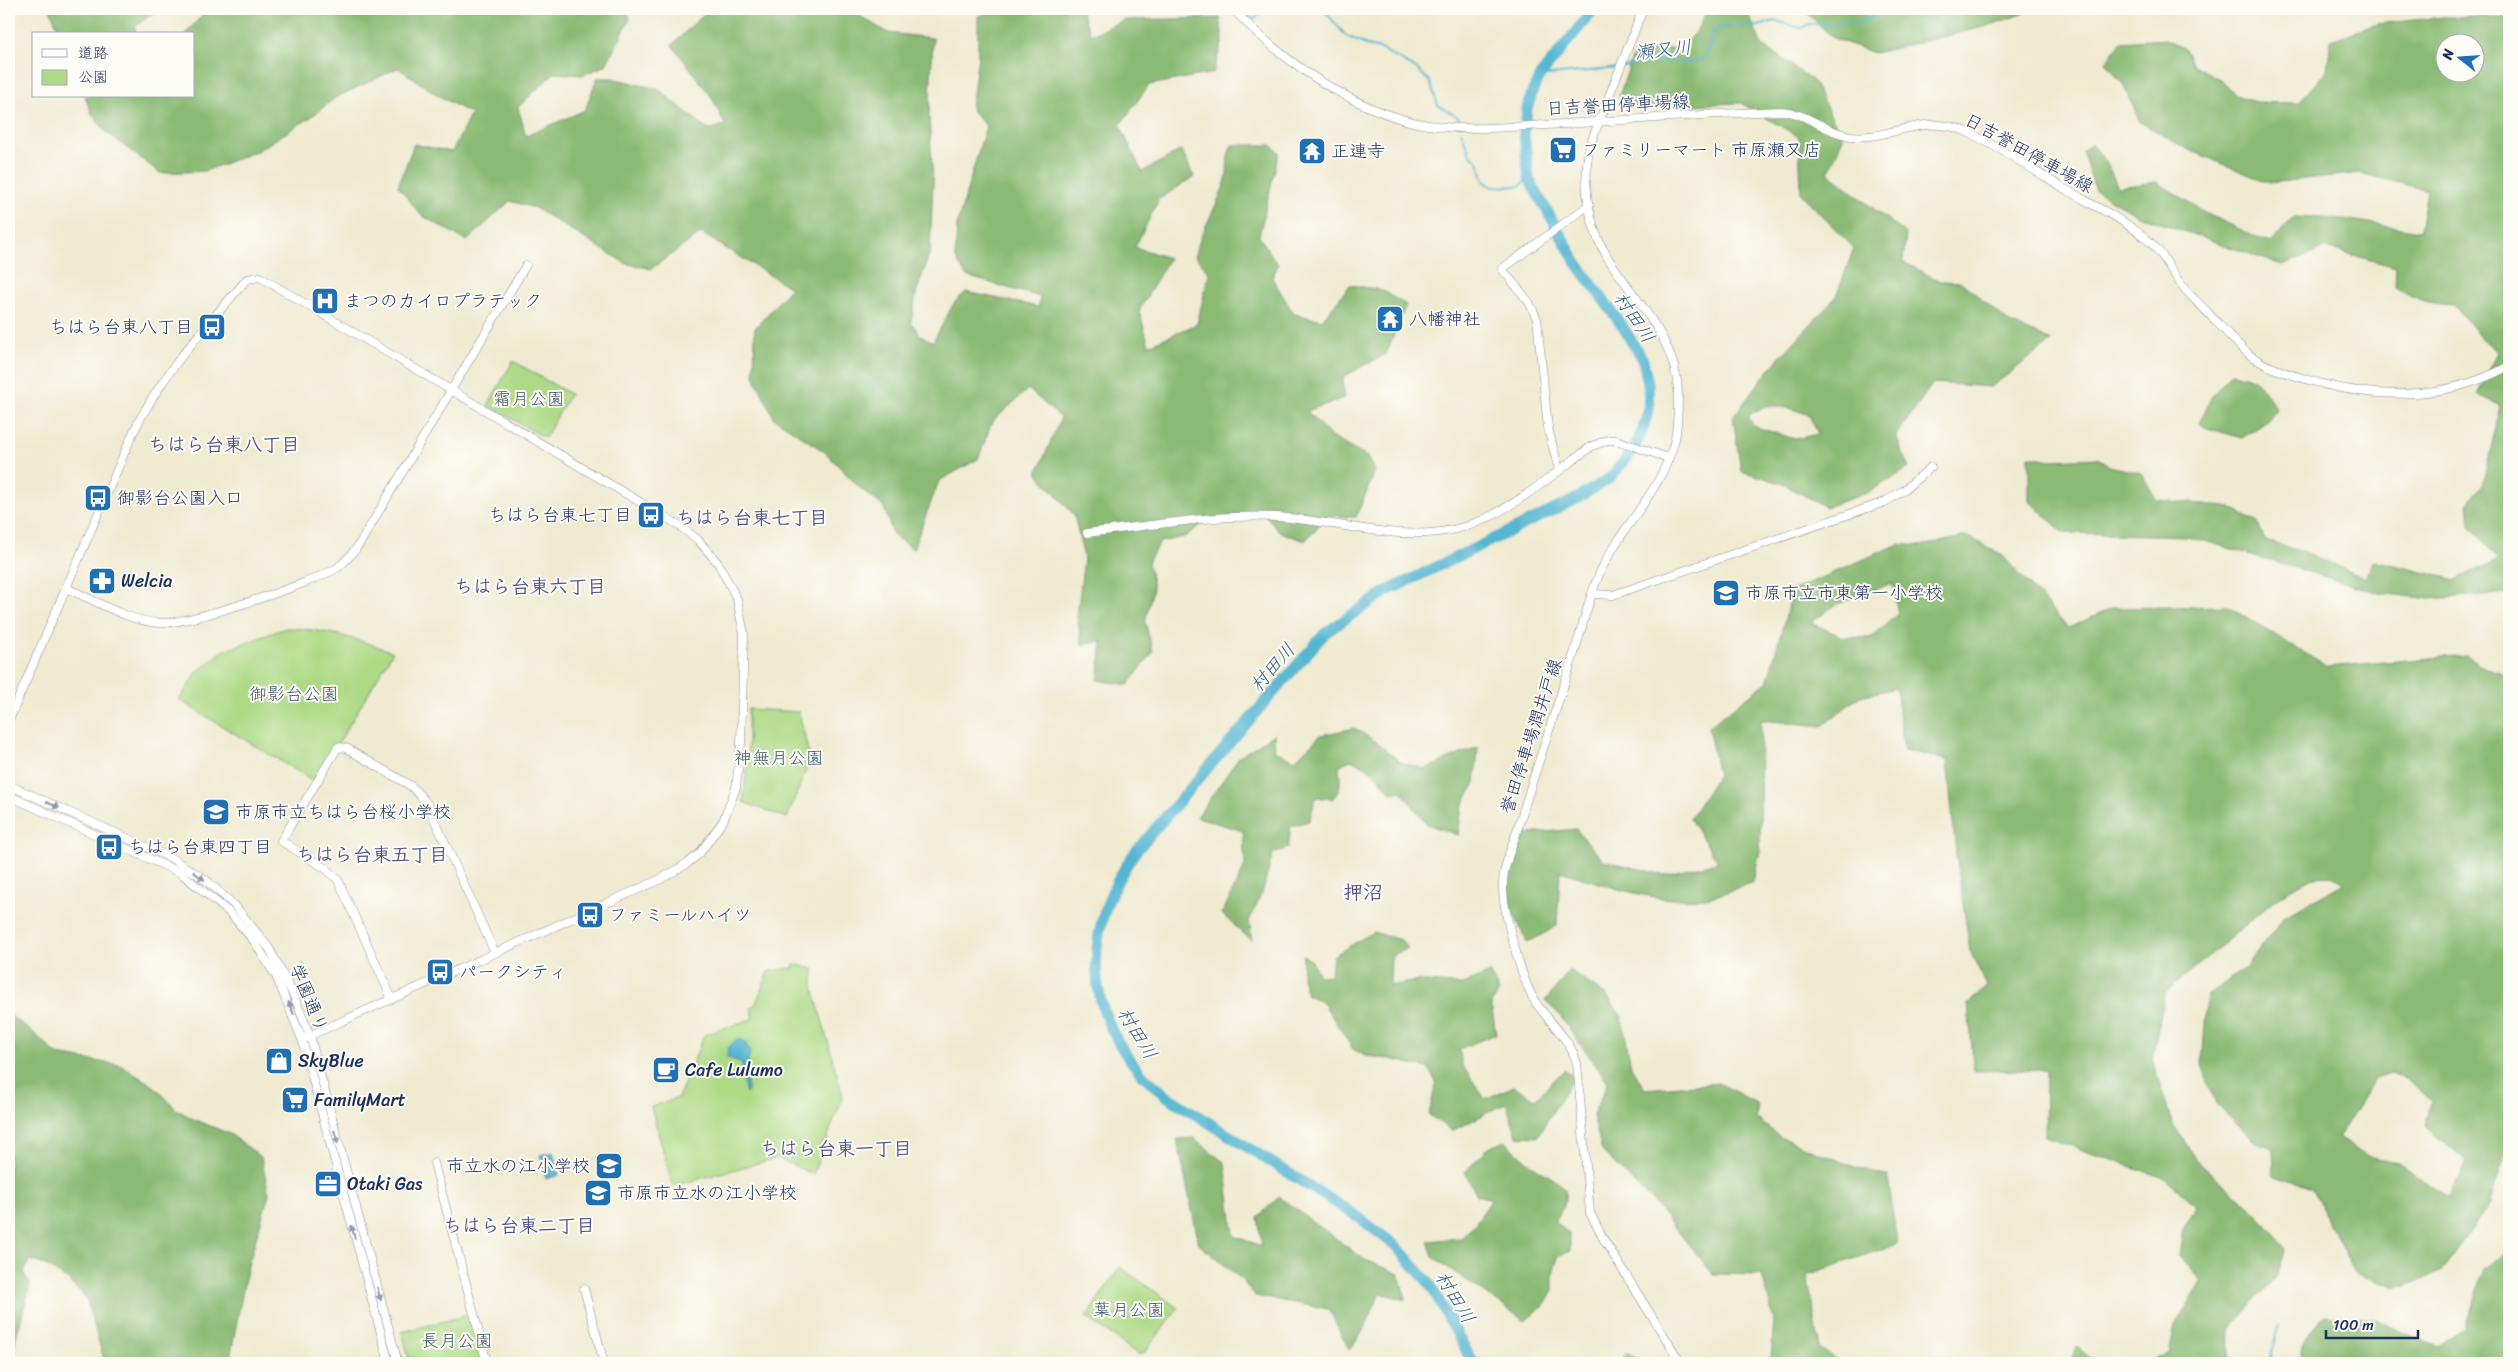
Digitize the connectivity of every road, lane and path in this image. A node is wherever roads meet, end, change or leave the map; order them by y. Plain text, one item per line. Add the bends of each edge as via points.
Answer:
1 (1233, 9) edge
2 (1643, 9) edge
3 (1601, 121) junction
4 (1589, 205) junction
5 (526, 265) dead end
6 (2509, 366) edge
7 (452, 391) junction
8 (1668, 458) junction
9 (1931, 467) dead end
10 (1559, 470) junction
11 (1087, 533) dead end
12 (66, 588) junction
13 (1592, 594) junction
14 (9, 720) edge
15 (9, 785) edge
16 (9, 796) edge
17 (495, 953) junction
18 (392, 999) junction
19 (306, 1037) junction
20 (434, 1163) dead end
21 (584, 1289) dead end
22 (389, 1363) edge
23 (398, 1363) edge
24 (487, 1363) edge
25 (604, 1363) edge
26 (1681, 1363) edge

1 - 3 street, 日吉誉田停車場線 via 1262,37 1329,88 1391,116 1445,127
2 - 3 street, 誉田停車場潤井戸線
3 - 4 street, 誉田停車場潤井戸線 via 1587,158
3 - 6 street, 日吉誉田停車場線 via 1781,111 1848,136 1874,136 1924,124 1950,127 1987,142 2138,232 2162,255 2185,289 2233,339 2267,365 2334,387 2412,394 2464,386 2486,379
4 - 8 street, 誉田停車場潤井戸線 via 1596,234 1607,257 1654,322 1672,360 1678,391 1678,417
4 - 10 street via 1502,269 1530,302 1536,319 1548,428
5 - 7 street
7 - 12 street via 360,543 346,560 327,573 234,606 165,624 138,619
7 - 12 street via 260,277 247,279 174,363 157,388 133,433
7 - 17 street via 677,524 698,540 726,575 737,600 744,634 740,770 728,812 713,837 688,863 661,879
8 - 10 street via 1616,440 1599,443
8 - 13 street, 誉田停車場潤井戸線 via 1660,476 1613,548
9 - 13 street via 1885,502 1613,595
10 - 11 street via 1496,514 1460,528 1440,531 1405,533 1301,519 1256,517
12 - 14 street
13 - 26 street, 誉田停車場潤井戸線 via 1505,869 1504,902 1530,991 1566,1041 1577,1063 1590,1213
15 -> 19 street, 学園通り via 171,858 206,880 241,913 270,948 294,996
19 -> 16 street, 学園通り via 276,976 254,941 230,913 198,886 181,873
17 - 18 street
17 - 18 street via 427,803 411,786 346,748 338,747 281,841 325,868 338,880
18 - 19 street
22 -> 19 street, 学園通り
19 -> 23 street, 学園通り
20 - 24 street
21 - 25 street

